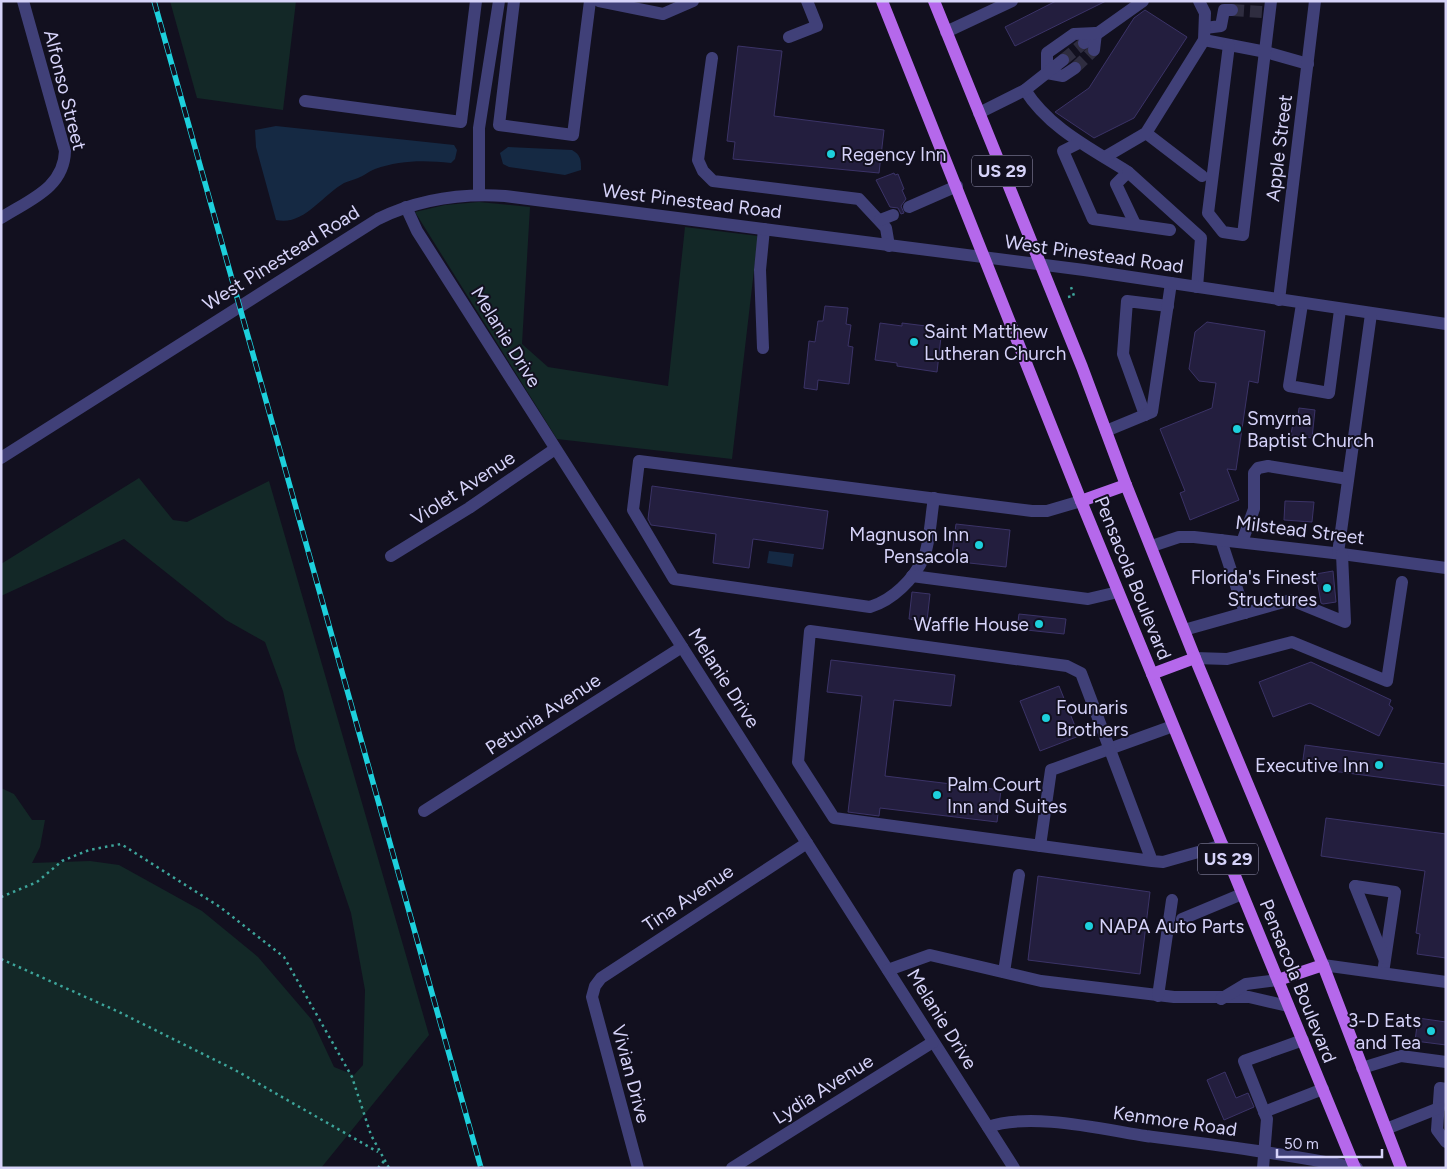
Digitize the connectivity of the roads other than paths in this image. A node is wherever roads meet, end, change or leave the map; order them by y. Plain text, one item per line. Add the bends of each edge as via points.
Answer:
1 (23, 1) edge
2 (476, 1) edge
3 (499, 1) edge
4 (514, 1) edge
5 (590, 1) edge
6 (599, 1) edge
7 (659, 1) edge
8 (693, 1) edge
9 (807, 1) edge
10 (882, 1) edge
11 (934, 1) edge
12 (1012, 1) edge
13 (1143, 1) edge
14 (1199, 1) edge
15 (1315, 1) edge
16 (996, 5) edge
17 (1268, 8) edge
18 (1232, 10) dead end
19 (664, 14) junction
20 (946, 32) junction
21 (1096, 33) junction
22 (1205, 34) junction
23 (789, 37) dead end
24 (1229, 45) junction
25 (1089, 47) tunnel mouth
26 (1266, 52) junction
27 (712, 58) dead end
28 (1064, 60) tunnel mouth
29 (1308, 64) junction
30 (1075, 68) tunnel mouth
31 (1047, 73) junction
32 (1025, 90) junction
33 (305, 101) dead end
34 (979, 113) junction
35 (1146, 133) junction
36 (1079, 143) junction
37 (1105, 157) junction
38 (1128, 172) junction
39 (1202, 176) dead end
40 (957, 186) junction
41 (479, 194) junction
42 (406, 207) junction
43 (910, 207) dead end
44 (893, 214) dead end
45 (1, 218) edge
46 (880, 220) junction
47 (1135, 224) junction
48 (764, 229) junction
49 (1170, 230) dead end
50 (889, 246) junction
51 (986, 258) junction
52 (1039, 264) junction
53 (1171, 283) junction
54 (1197, 286) junction
55 (1280, 300) junction
56 (1302, 304) junction
57 (1168, 306) junction
58 (1340, 310) junction
59 (1371, 314) junction
60 (1446, 324) edge
61 (763, 348) dead end
62 (1145, 415) junction
63 (1106, 431) junction
64 (555, 449) junction
65 (1, 458) edge
66 (1348, 479) junction
67 (1126, 485) junction
68 (934, 498) junction
69 (1081, 501) junction
70 (1221, 540) junction
71 (1242, 542) junction
72 (1152, 546) junction
73 (1340, 553) junction
74 (391, 556) dead end
75 (1446, 568) edge
76 (912, 576) junction
77 (1402, 582) dead end
78 (1118, 592) junction
79 (1245, 613) junction
80 (1184, 630) junction
81 (682, 647) junction
82 (1195, 658) junction
83 (1152, 674) junction
84 (1174, 726) junction
85 (1109, 748) junction
86 (424, 811) dead end
87 (807, 843) junction
88 (1223, 845) junction
89 (1040, 846) junction
90 (1152, 861) junction
91 (1019, 875) dead end
92 (1242, 894) junction
93 (1172, 900) dead end
94 (1182, 919) dead end
95 (1385, 960) junction
96 (1323, 965) junction
97 (888, 970) junction
98 (1004, 972) junction
99 (1383, 974) junction
100 (1278, 980) junction
101 (1446, 982) edge
102 (594, 989) joint
103 (1158, 996) junction
104 (1221, 998) junction
105 (1288, 1006) junction
106 (1303, 1040) junction
107 (933, 1042) junction
108 (1446, 1062) edge
109 (1362, 1068) junction
110 (1322, 1089) junction
111 (1446, 1089) edge
112 (1438, 1108) junction
113 (1264, 1112) junction
114 (988, 1127) junction
115 (1386, 1129) junction
116 (1446, 1142) edge
117 (1265, 1152) junction
118 (638, 1168) edge
119 (732, 1168) edge
120 (1014, 1168) edge
121 (1263, 1168) edge
122 (1355, 1168) edge
123 (1401, 1168) edge

1 - 45 street, Alfonso Street via 65,151 65,164 54,183
2 - 33 street via 461,122
3 - 41 street via 480,128
4 - 5 street via 499,125 573,135
6 - 19 street
7 - 19 street
8 - 19 street
9 - 23 street via 817,26
10 - 40 main road, Pensacola Boulevard / US 29
11 - 20 main road, Pensacola Boulevard / US 29
12 - 16 street
13 - 21 street
14 - 22 street via 1205,12
15 - 29 street, Apple Street
16 - 20 street
17 - 26 street
18 - 22 street via 1224,10 1221,26
20 - 34 main road, Pensacola Boulevard / US 29
21 - 25 street
21 - 31 street via 1074,34 1047,53
22 - 24 street
22 - 35 street
24 - 26 street
24 - 26 street via 1208,213 1223,232 1244,235
26 - 29 street
27 - 46 street via 698,160 712,181 859,198
28 - 31 street
29 - 55 street, Apple Street
30 - 31 street via 1063,76
31 - 32 street
32 - 34 street
32 - 36 street via 1036,108
34 - 52 main road, Pensacola Boulevard / US 29
35 - 37 street
35 - 39 street
36 - 37 street
36 - 47 street via 1063,151 1093,219
37 - 38 street
38 - 47 street via 1116,184
38 - 54 street via 1201,238
40 - 43 street
40 - 51 main road, Pensacola Boulevard / US 29
41 - 42 street, West Pinestead Road via 444,197
41 - 48 street, West Pinestead Road
42 - 64 street, Melanie Drive via 417,231
42 - 65 street, West Pinestead Road via 363,228
44 - 46 street
46 - 50 street via 886,228
47 - 49 street
48 - 50 street, West Pinestead Road
48 - 61 street via 760,270
50 - 51 street, West Pinestead Road
51 - 52 street, West Pinestead Road
51 - 69 main road, Pensacola Boulevard / US 29
52 - 53 street, West Pinestead Road
52 - 63 main road, Pensacola Boulevard / US 29
53 - 54 street, West Pinestead Road
53 - 57 street
54 - 55 street, West Pinestead Road
55 - 56 street, West Pinestead Road
56 - 58 street, West Pinestead Road
56 - 58 street via 1288,386 1328,393
57 - 62 street via 1152,412
57 - 62 street via 1127,301 1123,354
58 - 59 street, West Pinestead Road
59 - 60 street, West Pinestead Road
59 - 66 street
62 - 63 street
63 - 67 main road, Pensacola Boulevard / US 29
64 - 74 street, Violet Avenue
64 - 81 street, Melanie Drive
66 - 71 street via 1268,466 1258,468 1254,473 1254,510
66 - 73 street
67 - 69 main road
67 - 72 main road, Pensacola Boulevard / US 29
68 - 69 street via 1032,511 1047,511
68 - 76 street via 924,556
68 - 76 street via 639,461 632,510 674,579 870,606 885,602
69 - 78 main road, Pensacola Boulevard / US 29
70 - 71 street, Milstead Street
70 - 72 street, Milstead Street via 1179,537
70 - 79 street
71 - 73 street, Milstead Street
72 - 80 main road, Pensacola Boulevard / US 29
73 - 75 street, Milstead Street
73 - 79 street via 1345,622 1290,600
76 - 78 street via 1088,599
77 - 82 street via 1387,681 1292,642 1227,659
78 - 83 main road, Pensacola Boulevard / US 29
79 - 80 street
80 - 82 main road, Pensacola Boulevard / US 29
81 - 86 street, Petunia Avenue
81 - 87 street, Melanie Drive
82 - 83 main road
82 - 96 main road, Pensacola Boulevard / US 29
83 - 84 main road, Pensacola Boulevard / US 29
84 - 85 street
84 - 88 main road, Pensacola Boulevard / US 29
85 - 89 street via 1051,770
85 - 89 street via 1081,673 1067,666 810,631 798,762 834,818
85 - 90 street
87 - 97 street, Melanie Drive
87 - 102 street, Tina Avenue via 601,978
88 - 90 street via 1163,862
88 - 92 main road, Pensacola Boulevard / US 29
89 - 90 street
91 - 98 street
92 - 94 street
92 - 100 main road, Pensacola Boulevard / US 29
93 - 103 street
95 - 95 street via 1394,892 1355,886 1382,952
95 - 99 street
96 - 99 street
96 - 100 main road
96 - 109 main road, Pensacola Boulevard / US 29
97 - 98 street via 930,955
97 - 107 street, Melanie Drive
98 - 103 street via 1041,981
99 - 101 street
100 - 104 street via 1246,984
100 - 105 main road, Pensacola Boulevard / US 29
102 - 118 street, Vivian Drive via 592,997 599,1028
103 - 104 street
104 - 105 street via 1249,997
105 - 106 main road, Pensacola Boulevard / US 29
106 - 110 main road, Pensacola Boulevard / US 29
106 - 113 street via 1244,1061
107 - 114 street, Melanie Drive
107 - 119 street, Lydia Avenue
108 - 109 street via 1401,1056
109 - 115 main road, Pensacola Boulevard / US 29
110 - 113 street
110 - 122 main road, Pensacola Boulevard / US 29
111 - 112 street via 1440,1088
112 - 115 street
112 - 116 street via 1437,1130
113 - 117 street via 1267,1119
114 - 117 street, Kenmore Road via 1018,1120
114 - 120 street, Melanie Drive
115 - 123 main road, Pensacola Boulevard / US 29
117 - 121 street
117 - 122 street, Kenmore Road

